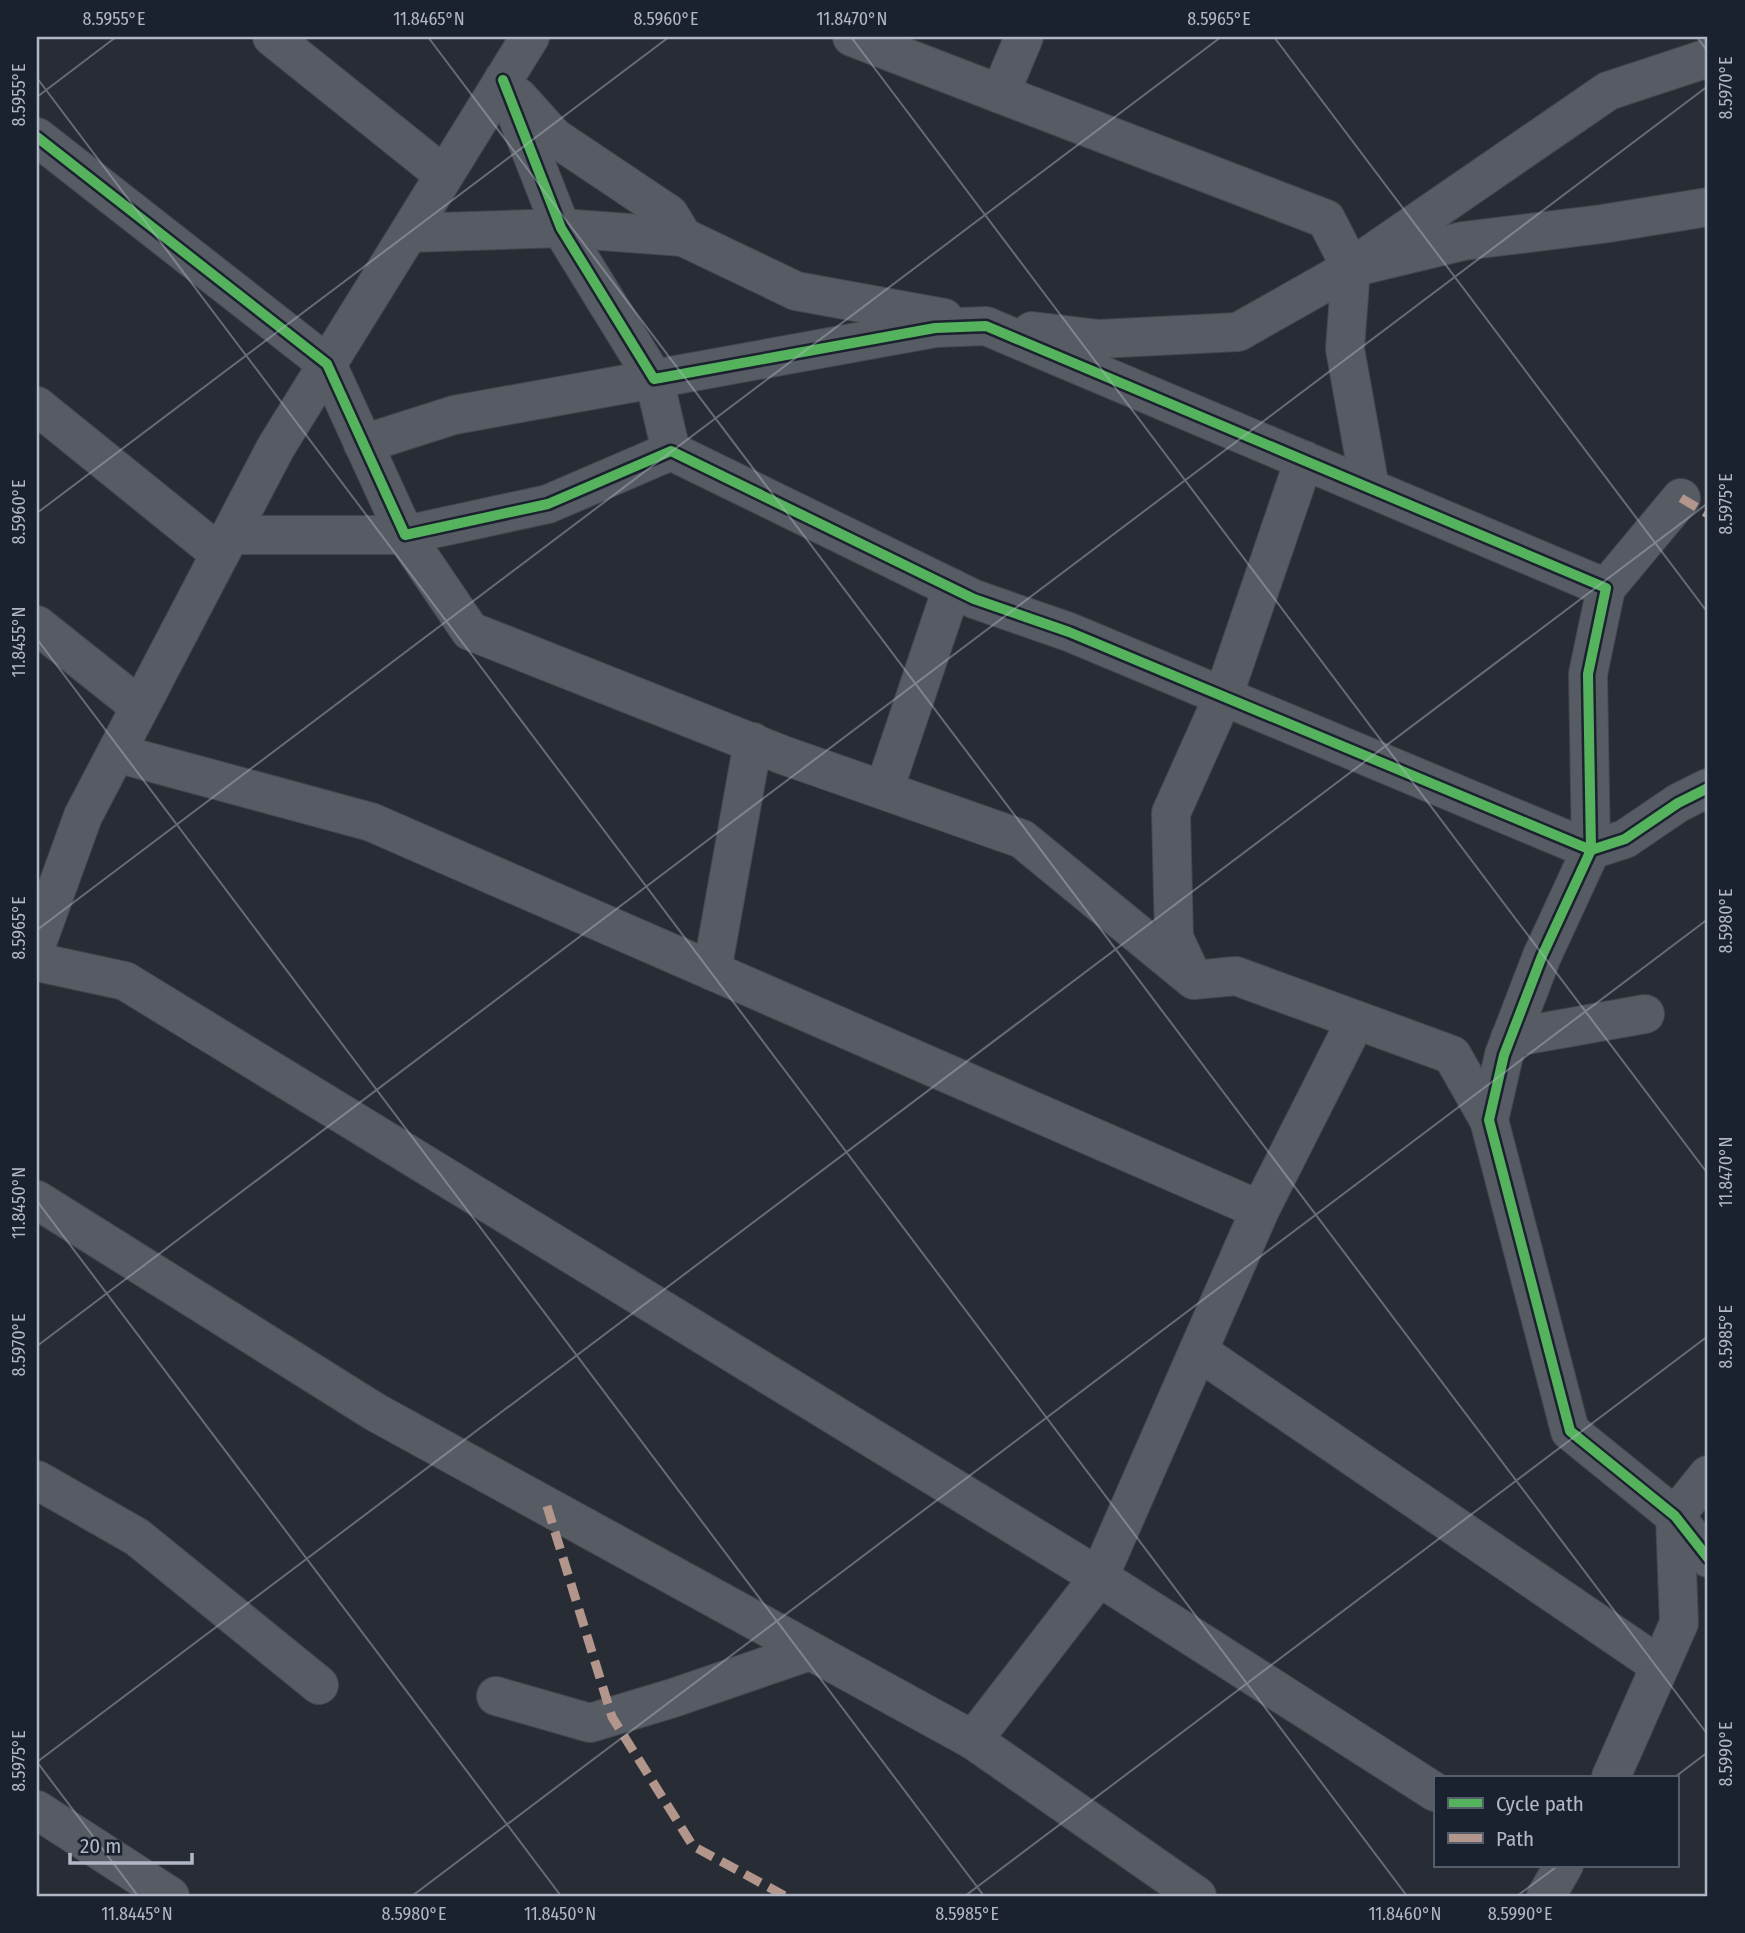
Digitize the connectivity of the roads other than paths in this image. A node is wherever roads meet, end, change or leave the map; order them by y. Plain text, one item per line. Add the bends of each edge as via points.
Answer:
1 (272, 37) edge
2 (530, 37) edge
3 (852, 37) edge
4 (1024, 37) edge
5 (1708, 58) edge
6 (502, 80) junction
7 (1000, 94) junction
8 (37, 137) edge
9 (444, 175) junction
10 (1708, 207) edge
11 (561, 228) junction
12 (408, 233) junction
13 (683, 237) junction
14 (1350, 268) junction
15 (986, 326) junction
16 (327, 364) junction
17 (654, 379) junction
18 (37, 406) edge
19 (363, 444) junction
20 (671, 451) junction
21 (1304, 460) junction
22 (1370, 488) junction
23 (1681, 499) dead end
24 (405, 536) junction
25 (225, 545) junction
26 (952, 588) junction
27 (1606, 588) junction
28 (37, 625) edge
29 (1223, 697) junction
30 (140, 707) junction
31 (753, 742) junction
32 (116, 753) junction
33 (1708, 788) edge
34 (884, 790) junction
35 (1591, 850) junction
36 (41, 919) edge
37 (37, 962) edge
38 (712, 971) junction
39 (1194, 980) junction
40 (1645, 1014) dead end
41 (1356, 1020) junction
42 (1510, 1038) junction
43 (1489, 1120) junction
44 (37, 1200) edge
45 (1260, 1210) junction
46 (1198, 1351) junction
47 (1708, 1475) edge
48 (37, 1480) edge
49 (1675, 1516) junction
50 (1708, 1558) edge
51 (1099, 1577) junction
52 (810, 1651) junction
53 (1660, 1665) junction
54 (319, 1685) dead end
55 (496, 1696) dead end
56 (973, 1740) junction
57 (1611, 1776) edge
58 (1434, 1790) edge
59 (37, 1810) edge
60 (170, 1896) edge
61 (1197, 1896) edge

1 - 9 street
2 - 6 street
3 - 7 street
4 - 7 street
5 - 14 street via 1608,92
6 - 9 street
6 - 11 street
6 - 13 street via 554,137 669,214
7 - 14 street via 1326,219
8 - 16 street
9 - 12 street
10 - 14 street via 1463,241
11 - 12 street
11 - 13 street
11 - 17 street
12 - 16 street
13 - 15 street via 796,291
14 - 15 street via 1238,332 1099,340
14 - 22 street via 1345,349
15 - 17 street via 935,328
15 - 21 street
16 - 19 street
16 - 25 street via 276,447
17 - 19 street via 454,415
17 - 20 street
18 - 25 street
19 - 24 street
20 - 24 street via 548,504
20 - 26 street
21 - 22 street
21 - 29 street
22 - 27 street
23 - 27 street
24 - 25 street
24 - 31 street via 470,631
25 - 30 street
26 - 29 street
26 - 34 street
27 - 35 street via 1588,674
28 - 30 street
29 - 35 street
29 - 39 street via 1171,813 1174,939
30 - 32 street
31 - 34 street
31 - 38 street
32 - 36 street via 83,816
32 - 38 street via 372,822
33 - 35 street via 1625,839
34 - 39 street via 1022,839
35 - 42 street
37 - 51 street via 125,981
38 - 45 street
39 - 41 street via 1236,976
40 - 42 street
41 - 43 street via 1452,1055
41 - 45 street
42 - 43 street
43 - 49 street via 1570,1431
44 - 52 street via 375,1412
45 - 46 street
46 - 51 street
46 - 53 street
47 - 49 street
48 - 54 street via 136,1537
49 - 50 street
49 - 53 street via 1679,1623
51 - 56 street
51 - 58 street
52 - 55 street via 590,1723
52 - 56 street
53 - 57 street
56 - 61 street
59 - 60 street

